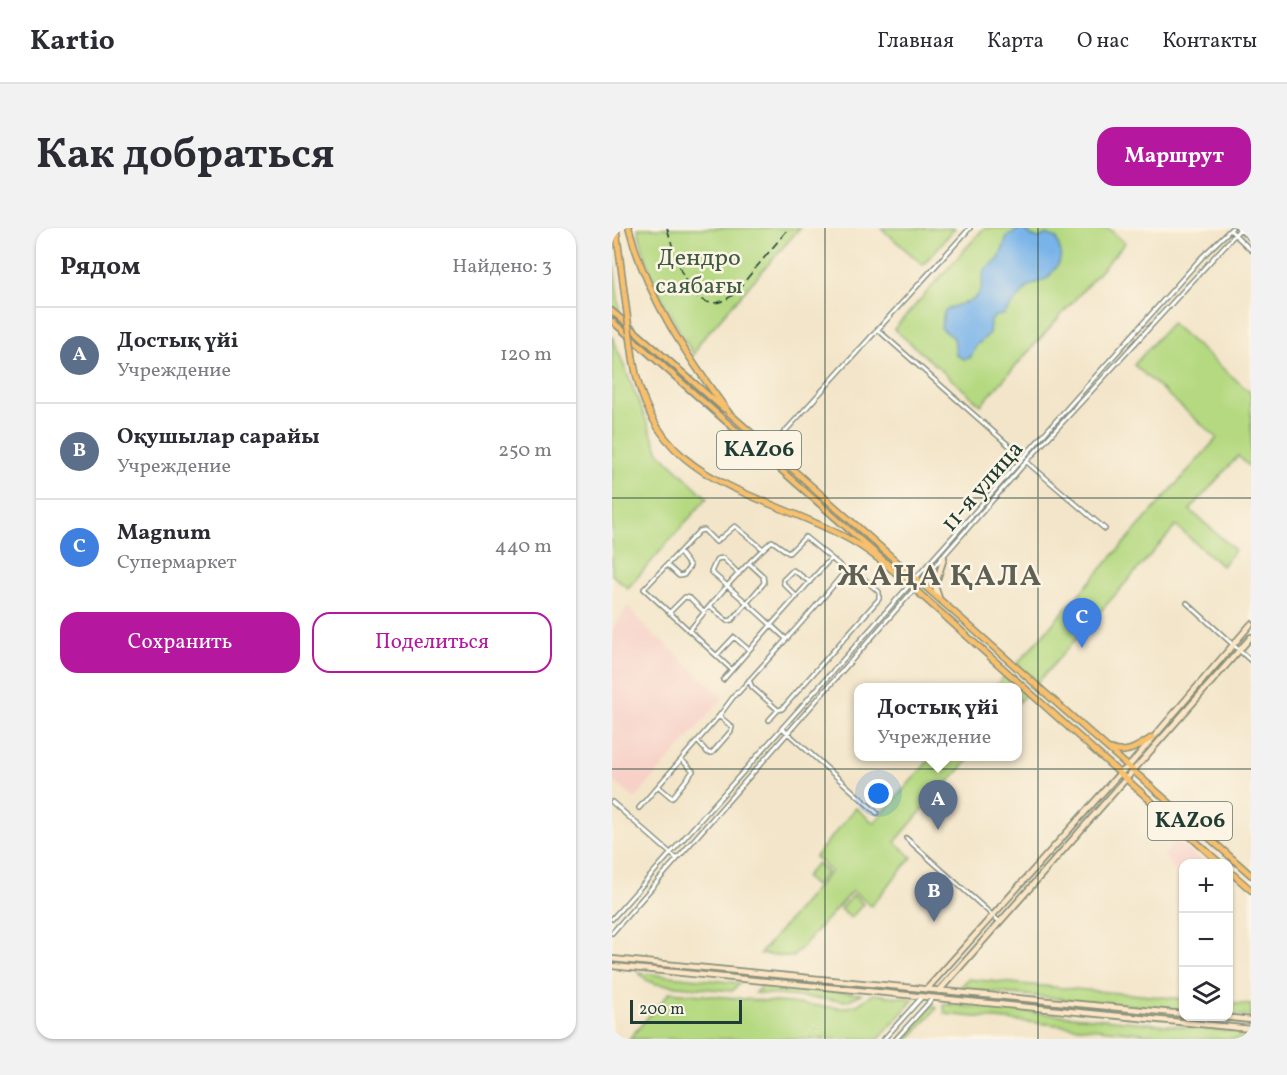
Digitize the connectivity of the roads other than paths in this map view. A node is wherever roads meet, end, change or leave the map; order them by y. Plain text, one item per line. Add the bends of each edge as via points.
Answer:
1 (616, 228) edge
2 (628, 228) edge
3 (970, 228) edge
4 (1239, 228) edge
5 (1231, 229) edge
6 (1234, 235) junction
7 (1251, 239) edge
8 (1251, 250) edge
9 (612, 311) edge
10 (612, 321) edge
11 (878, 330) junction
12 (729, 413) junction
13 (769, 449) junction
14 (1022, 458) junction
15 (1026, 462) junction
16 (1105, 529) dead end
17 (763, 549) junction
18 (679, 552) junction
19 (831, 558) junction
20 (944, 558) junction
21 (750, 564) junction
22 (667, 565) junction
23 (846, 570) junction
24 (739, 574) junction
25 (915, 578) junction
26 (810, 582) junction
27 (908, 583) junction
28 (922, 584) junction
29 (728, 586) junction
30 (915, 590) junction
31 (797, 597) junction
32 (941, 601) junction
33 (747, 602) junction
34 (1187, 603) dead end
35 (710, 606) junction
36 (704, 612) junction
37 (669, 613) junction
38 (1251, 624) edge
39 (771, 625) junction
40 (689, 631) junction
41 (1251, 637) edge
42 (785, 638) junction
43 (1233, 644) junction
44 (749, 650) junction
45 (1240, 650) junction
46 (717, 655) junction
47 (1251, 661) edge
48 (732, 670) junction
49 (723, 680) dead end
50 (750, 680) junction
51 (1019, 683) edge
52 (1022, 686) edge
53 (778, 710) junction
54 (719, 716) junction
55 (770, 720) dead end
56 (783, 729) junction
57 (788, 734) junction
58 (1153, 737) junction
59 (698, 742) junction
60 (1105, 747) junction
61 (681, 760) junction
62 (1128, 767) junction
63 (1134, 772) junction
64 (1120, 773) junction
65 (1127, 780) junction
66 (659, 786) junction
67 (612, 802) edge
68 (639, 808) dead end
69 (878, 813) dead end
70 (906, 838) dead end
71 (669, 854) junction
72 (677, 859) junction
73 (1215, 859) edge
74 (1233, 874) edge
75 (1251, 875) edge
76 (1251, 890) edge
77 (993, 916) junction
78 (612, 919) edge
79 (1000, 922) junction
80 (612, 933) edge
81 (612, 959) edge
82 (612, 966) edge
83 (927, 990) junction
84 (939, 991) junction
85 (922, 996) junction
86 (933, 997) junction
87 (1179, 1014) edge
88 (1233, 1019) edge
89 (1251, 1020) edge
90 (1251, 1029) edge
91 (884, 1039) edge
92 (896, 1039) edge

1 - 27 highway, KАZ06, bridge via 633,358 644,403 673,450 710,476 845,537
2 - 12 highway, KАZ06 via 649,288 674,335
3 - 11 street
4 - 6 street, 11-я улица
4 - 7 street
5 - 6 street
5 - 14 street, 11-я улица
6 - 8 street
6 - 15 street, 11-я улица
9 - 12 main road, KАZ06
10 - 27 main road, KАZ06
11 - 13 street
11 - 14 street
12 - 13 highway, KАZ06
13 - 25 highway, KАZ06
14 - 15 street
14 - 25 street, 11-я улица
15 - 16 street
15 - 20 street, 11-я улица
17 - 18 street via 735,526 716,542 704,530 699,531
17 - 19 street via 772,541 789,553 806,537
17 - 21 street
18 - 22 street
18 - 22 street via 690,566 684,576
19 - 23 street
19 - 26 street
20 - 28 street, 11-я улица
20 - 32 main road via 935,586
21 - 24 street
21 - 33 street via 765,579
22 - 37 street via 644,589
23 - 42 street
23 - 53 street via 854,570 879,592 879,599
24 - 29 street
24 - 29 street via 723,558 717,559 711,572
25 - 27 street, 11-я улица
25 - 28 highway, KАZ06
26 - 31 street
26 - 31 street via 793,570 783,580
27 - 30 highway, KАZ06
27 - 56 street, 11-я улица
28 - 30 street, 11-я улица
28 - 32 highway, KАZ06
29 - 33 street
29 - 35 street
30 - 51 highway, KАZ06
30 - 57 street, 11-я улица
31 - 39 street
32 - 60 highway, KАZ06
33 - 35 street via 729,621
33 - 39 street
34 - 43 street
35 - 36 street
36 - 37 street via 685,597
36 - 40 street
37 - 40 street
38 - 43 main road
39 - 42 street
39 - 44 street
40 - 46 street
41 - 45 main road
42 - 50 street
43 - 45 street
43 - 58 main road
44 - 46 street via 734,637
44 - 48 street
45 - 47 street
45 - 63 main road
46 - 48 street
48 - 49 street
50 - 53 street via 752,687
50 - 54 street
52 - 64 highway, KАZ06
53 - 55 street
54 - 59 street
54 - 59 street via 732,727 731,731 712,753
56 - 57 street
56 - 71 street, 11-я улица
57 - 69 street
57 - 72 street, 11-я улица
58 - 60 highway via 1123,752
58 - 62 main road
59 - 61 street
60 - 62 highway, KАZ06
61 - 66 street
61 - 66 street via 693,771 672,798
62 - 63 highway, KАZ06
62 - 64 main road
63 - 65 main road
63 - 75 highway, KАZ06
64 - 65 highway, KАZ06
64 - 77 main road
65 - 73 highway, KАZ06
65 - 79 main road
66 - 68 street
67 - 71 street
70 - 77 street
71 - 72 street
71 - 78 street, 11-я улица
72 - 80 street, 11-я улица
74 - 76 highway, KАZ06
77 - 79 street
77 - 83 main road
79 - 84 main road
81 - 83 main road
82 - 85 main road
83 - 84 main road
83 - 85 main road
84 - 86 main road
84 - 87 main road
85 - 86 main road
85 - 91 street
86 - 90 main road
86 - 92 street
88 - 89 main road

